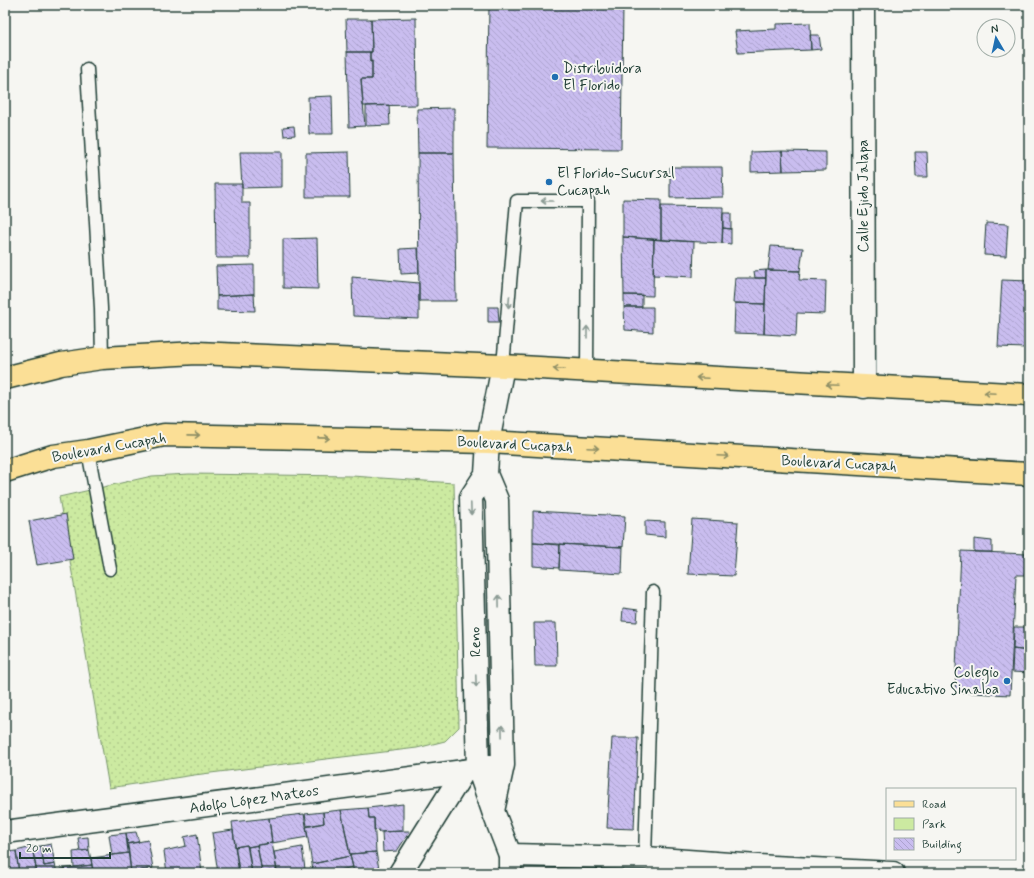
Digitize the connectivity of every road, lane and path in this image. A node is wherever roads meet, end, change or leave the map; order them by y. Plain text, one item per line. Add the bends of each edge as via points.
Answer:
1 (863, 5) edge
2 (87, 68) dead end
3 (102, 358) junction
4 (503, 366) junction
5 (587, 371) junction
6 (5, 378) edge
7 (864, 387) junction
8 (1029, 395) edge
9 (488, 442) junction
10 (88, 451) junction
11 (5, 471) edge
12 (486, 474) junction
13 (1029, 474) edge
14 (110, 569) dead end
15 (653, 592) dead end
16 (503, 765) junction
17 (471, 769) junction
18 (493, 811) junction
19 (5, 832) edge
20 (645, 858) junction
21 (510, 864) edge
22 (773, 870) edge
23 (400, 873) edge
24 (893, 873) edge

1 - 7 street, Calle Ejido Jalapa
2 - 3 lane
3 - 4 main road via 197,353
3 - 6 main road via 61,364
5 -> 4 main road
5 -> 4 lane via 588,201 517,201
4 - 9 street, Reno
7 -> 5 main road
8 -> 7 main road
10 -> 9 main road, Boulevard Cucapah via 164,435
9 - 12 street, Reno
9 -> 13 main road, Boulevard Cucapah
10 - 11 main road, Boulevard Cucapah via 53,456
10 - 14 lane
16 -> 12 street, Reno via 497,500
12 -> 17 street, Reno via 471,497
15 - 20 lane
16 - 17 street, Adolfo López Mateos
16 - 18 street, Reno
17 - 18 street, Reno
17 - 19 street, Adolfo López Mateos
17 - 23 street
18 - 21 street, Reno
20 - 21 street
20 - 22 street
22 - 24 street

